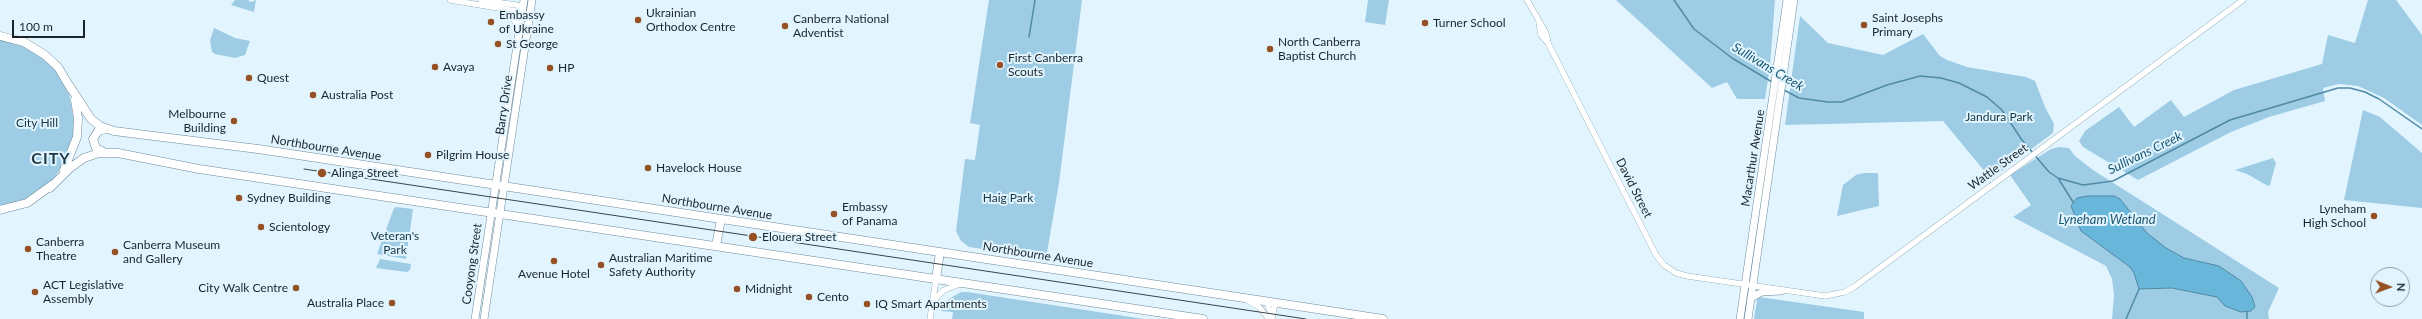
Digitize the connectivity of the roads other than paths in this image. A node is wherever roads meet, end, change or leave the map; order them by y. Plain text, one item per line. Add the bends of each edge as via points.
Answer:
1 (450, 0) edge
2 (480, 0) edge
3 (509, 0) edge
4 (532, 0) edge
5 (1527, 0) edge
6 (1787, 0) edge
7 (1794, 0) edge
8 (2243, 0) edge
9 (495, 2) junction
10 (523, 6) edge
11 (503, 9) junction
12 (531, 11) junction
13 (1789, 12) junction
14 (0, 36) edge
15 (518, 36) junction
16 (69, 85) junction
17 (106, 129) junction
18 (104, 152) junction
19 (499, 186) junction
20 (50, 188) junction
21 (0, 210) edge
22 (496, 212) junction
23 (721, 219) junction
24 (716, 246) junction
25 (940, 252) junction
26 (936, 279) junction
27 (966, 283) junction
28 (1748, 286) junction
29 (480, 289) junction
30 (488, 290) junction
31 (1781, 291) junction
32 (1244, 298) junction
33 (1750, 298) junction
34 (933, 302) junction
35 (1270, 304) junction
36 (1270, 318) edge
37 (475, 319) edge
38 (484, 319) edge
39 (930, 319) edge
40 (1204, 319) edge
41 (1383, 319) edge
42 (1740, 319) edge
43 (1748, 319) edge

1 - 11 street
2 - 9 street
3 - 9 street
4 - 12 main road, Barry Drive
5 - 28 street, David Street via 1660,260 1676,273
6 - 13 main road, Macarthur Avenue
7 - 13 main road, Macarthur Avenue
8 - 31 street, Wattle Street via 1854,287 1845,292 1825,296
9 - 10 street
10 - 11 street
10 - 12 main road
10 - 15 main road, Barry Drive
11 - 15 street via 514,19
12 - 19 main road, Barry Drive
13 - 28 main road, Macarthur Avenue
14 - 16 highway via 19,40 39,50 58,67
15 - 19 main road, Barry Drive
16 - 17 highway, Northbourne Avenue via 88,116
16 - 20 highway via 77,112 77,137 68,163
17 - 18 highway via 98,131 93,139 96,148
17 - 19 highway, Northbourne Avenue via 258,149
18 - 20 highway via 77,162
18 - 22 highway via 199,169
19 - 22 main road, Barry Drive
19 - 23 highway, Northbourne Avenue
20 - 21 highway via 27,203
22 - 24 highway
22 - 29 main road, Cooyong Street
22 - 30 main road, Cooyong Street
23 - 24 highway
23 - 25 highway, Northbourne Avenue
24 - 26 highway
25 - 26 highway
25 - 32 highway, Northbourne Avenue
26 - 27 highway
26 - 34 street
27 - 34 street via 944,290
27 - 40 highway
28 - 31 street, Wattle Street
28 - 33 main road, Macarthur Avenue
28 - 42 main road, Macarthur Avenue
29 - 30 main road
29 - 37 main road, Cooyong Street
30 - 38 main road, Cooyong Street
31 - 33 main road via 1762,292
32 - 35 highway, Northbourne Avenue
32 - 36 street via 1260,307
33 - 43 main road, Macarthur Avenue
34 - 39 street
35 - 36 street
35 - 41 highway, Northbourne Avenue

